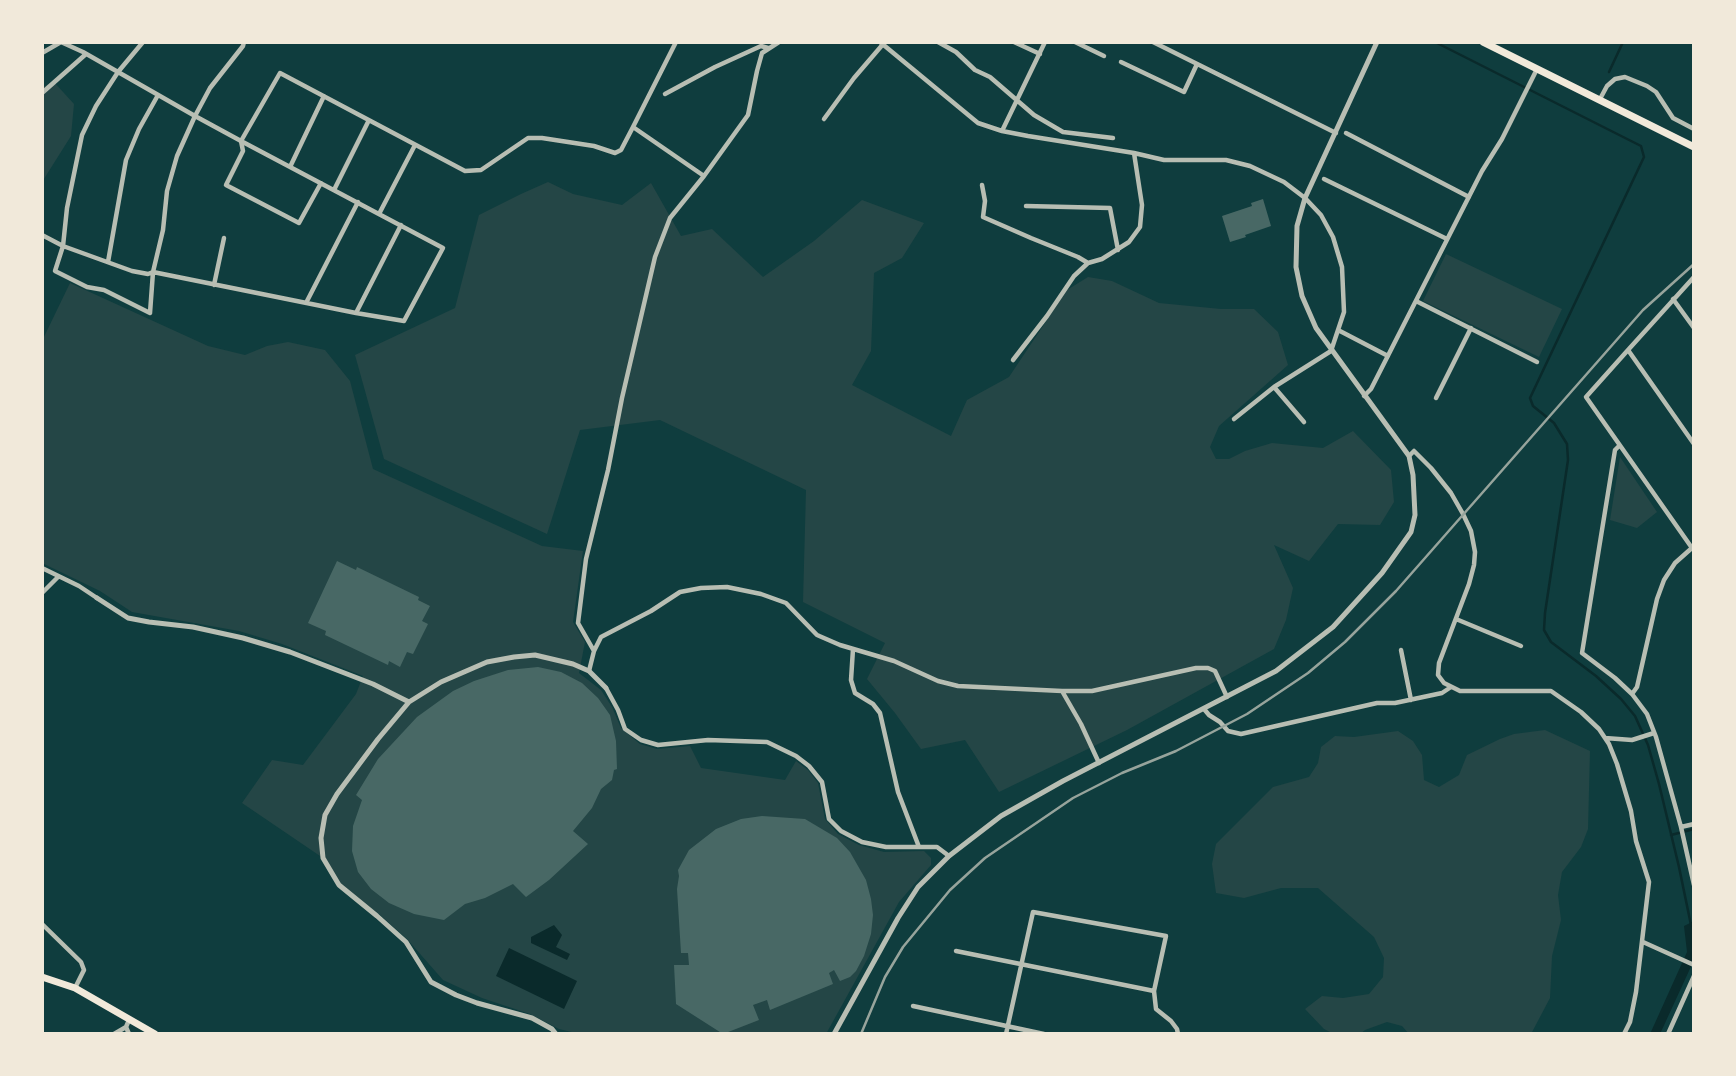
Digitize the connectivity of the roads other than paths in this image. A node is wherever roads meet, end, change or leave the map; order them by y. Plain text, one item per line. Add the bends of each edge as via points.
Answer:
1 (143, 42) edge
2 (244, 42) edge
3 (676, 42) edge
4 (779, 42) edge
5 (938, 42) edge
6 (1014, 42) edge
7 (1045, 42) edge
8 (1075, 42) edge
9 (1153, 42) edge
10 (1377, 42) edge
11 (1483, 42) edge
12 (882, 43) edge
13 (768, 48) junction
14 (42, 53) edge
15 (87, 54) junction
16 (1040, 54) junction
17 (1104, 56) dead end
18 (1121, 62) dead end
19 (1197, 64) junction
20 (1537, 68) junction
21 (118, 72) junction
22 (42, 93) edge
23 (158, 94) junction
24 (665, 94) dead end
25 (324, 96) junction
26 (1017, 99) junction
27 (1600, 100) junction
28 (195, 116) junction
29 (824, 119) dead end
30 (369, 120) junction
31 (633, 127) junction
32 (1694, 129) edge
33 (1002, 131) junction
34 (1336, 133) junction
35 (1346, 133) dead end
36 (1113, 138) dead end
37 (241, 141) junction
38 (415, 145) junction
39 (1694, 147) edge
40 (1134, 153) junction
41 (290, 167) junction
42 (704, 176) junction
43 (1324, 179) dead end
44 (321, 183) junction
45 (982, 185) dead end
46 (334, 190) junction
47 (1469, 197) junction
48 (1305, 198) junction
49 (358, 202) junction
50 (1026, 206) dead end
51 (379, 214) junction
52 (401, 225) junction
53 (42, 235) edge
54 (224, 238) dead end
55 (1447, 239) junction
56 (63, 246) junction
57 (1118, 250) junction
58 (108, 262) junction
59 (1088, 263) junction
60 (153, 272) junction
61 (1694, 277) edge
62 (214, 285) junction
63 (1674, 299) junction
64 (1416, 301) junction
65 (306, 303) junction
66 (356, 313) junction
67 (1471, 328) junction
68 (1694, 328) edge
69 (1338, 330) junction
70 (1628, 350) junction
71 (1331, 351) junction
72 (1388, 356) junction
73 (1013, 360) dead end
74 (1537, 362) dead end
75 (1274, 387) junction
76 (1364, 396) junction
77 (1436, 398) dead end
78 (1234, 419) dead end
79 (1304, 422) dead end
80 (1694, 444) edge
81 (1619, 446) junction
82 (1409, 456) junction
83 (1693, 547) edge
84 (42, 568) edge
85 (58, 577) junction
86 (42, 593) edge
87 (97, 598) joint
88 (1456, 619) junction
89 (1521, 646) dead end
90 (853, 649) junction
91 (1401, 650) dead end
92 (594, 651) junction
93 (589, 671) junction
94 (1451, 687) junction
95 (606, 688) joint
96 (1062, 691) junction
97 (1632, 694) junction
98 (1227, 697) junction
99 (1411, 700) junction
100 (409, 702) junction
101 (1204, 709) junction
102 (1653, 733) junction
103 (1605, 737) junction
104 (1099, 763) junction
105 (1694, 824) edge
106 (1681, 827) junction
107 (919, 847) junction
108 (949, 856) junction
109 (1694, 885) edge
110 (42, 924) edge
111 (1643, 942) junction
112 (956, 951) dead end
113 (1022, 964) junction
114 (1693, 965) edge
115 (42, 976) edge
116 (1694, 976) edge
117 (75, 988) junction
118 (1154, 991) junction
119 (913, 1006) dead end
120 (127, 1023) junction
121 (1008, 1027) junction
122 (114, 1034) edge
123 (129, 1034) edge
124 (155, 1034) edge
125 (556, 1034) edge
126 (834, 1034) edge
127 (1006, 1034) edge
128 (1044, 1034) edge
129 (1178, 1034) edge
130 (1624, 1034) edge
131 (1668, 1034) edge

1 - 21 street
2 - 28 street
3 - 31 street
4 - 13 street
5 - 26 street
6 - 16 street
7 - 16 street
8 - 17 street
9 - 19 street
10 - 34 street
11 - 20 highway
12 - 29 street
12 - 33 street via 978,123
13 - 24 street via 761,46
13 - 42 street via 762,53 748,115
14 - 15 street via 61,42
15 - 21 street
15 - 22 street
16 - 26 street
18 - 19 street via 1184,92
19 - 34 street
20 - 27 highway
20 - 47 street
21 - 23 street
21 - 56 street via 82,135
23 - 28 street
23 - 58 street via 126,160
25 - 30 street
25 - 37 street via 280,73
25 - 41 street
26 - 33 street
26 - 36 street via 1063,132
27 - 32 street via 1607,86 1625,78 1656,92 1673,118
27 - 39 highway
28 - 37 street
28 - 60 street via 167,191
30 - 38 street
30 - 46 street
31 - 38 street via 615,153 528,138 481,170 465,171
31 - 42 street
33 - 40 street
34 - 48 street
35 - 47 street
37 - 41 street
37 - 44 street via 243,151 226,185 299,223
38 - 51 street
40 - 48 street via 1164,160 1226,160 1250,166
40 - 57 street via 1142,205 1140,227
41 - 44 street
42 - 92 street via 670,218 640,319 586,559 578,623
43 - 55 street
44 - 46 street
45 - 59 street via 983,217
46 - 49 street
47 - 55 street
48 - 69 street via 1333,237 1342,267 1344,312
48 - 71 street via 1297,226 1296,267 1302,296
49 - 51 street
49 - 65 street
50 - 57 street via 1110,208
51 - 52 street
52 - 66 street
52 - 66 street via 443,248 404,321
53 - 56 street
54 - 62 street
55 - 64 street
56 - 58 street
56 - 60 street via 55,271 150,313
57 - 59 street
58 - 60 street via 132,271
59 - 73 street
60 - 62 street
61 - 63 street
62 - 65 street
63 - 68 street
63 - 70 street
64 - 67 street
64 - 72 street
65 - 66 street
67 - 74 street
67 - 77 street
69 - 71 street
69 - 72 street
70 - 80 street
70 - 81 street via 1586,397
71 - 75 street
71 - 76 street
72 - 76 street
75 - 78 street
75 - 79 street
76 - 82 street
81 - 83 street
81 - 97 street via 1582,653
82 - 88 street via 1413,451 1431,468 1471,531 1474,565
82 - 98 street via 1415,515 1400,550 1333,628 1276,671
83 - 97 street via 1675,563 1657,599
84 - 85 street
85 - 86 street
85 - 87 street
87 - 100 street via 128,618 193,626 290,652
88 - 89 street
88 - 94 street via 1438,675
90 - 92 street via 817,635 786,603 727,587 680,592 601,637
90 - 96 street via 958,686
90 - 107 street via 855,693 880,713 898,792
91 - 99 street
92 - 93 street
93 - 95 street
93 - 100 street via 536,655 514,657 487,662
94 - 99 street
94 - 103 street via 1469,692 1551,691
95 - 107 street via 625,729 641,740 658,746 708,740 767,742 796,755 822,782 829,819 841,831 874,845
96 - 98 street via 1092,691 1208,668 1215,671
96 - 104 street
97 - 102 street via 1647,714
98 - 101 street
99 - 101 street via 1241,734 1228,731
100 - 125 street via 337,793 321,838 323,858 339,885 405,942 431,982 477,1003 532,1018
101 - 104 street
102 - 103 street via 1623,740
102 - 106 street
103 - 111 street via 1617,764 1649,882
104 - 108 street via 1001,816
105 - 106 street
106 - 109 street
107 - 108 street via 936,847
108 - 126 street via 918,887
110 - 117 street via 81,962 84,970
111 - 114 street
111 - 130 street
112 - 113 street
113 - 118 street
113 - 118 street via 1033,912 1166,936
113 - 121 street
115 - 117 highway
116 - 131 street
117 - 120 highway
118 - 129 street via 1156,1009
119 - 121 street
120 - 122 street
120 - 123 street
120 - 124 highway
121 - 127 street
121 - 128 street

